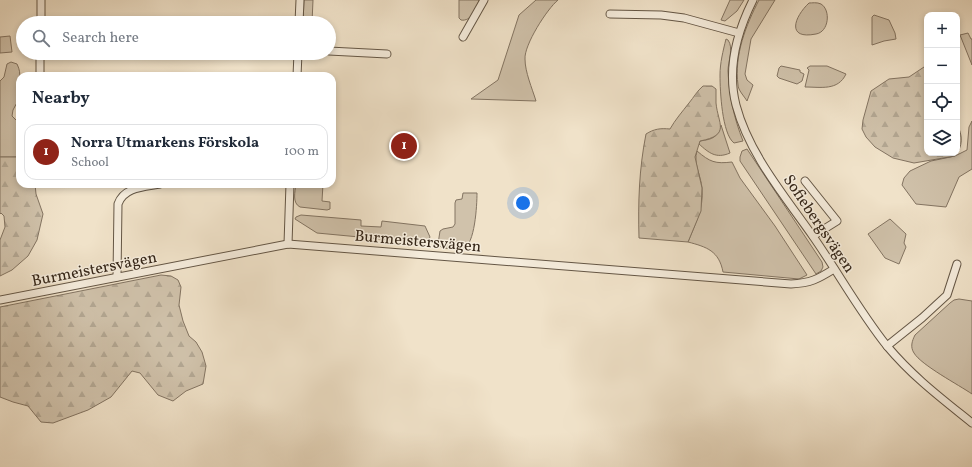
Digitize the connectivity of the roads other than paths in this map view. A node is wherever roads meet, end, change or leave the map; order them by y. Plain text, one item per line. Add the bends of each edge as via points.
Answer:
1 (41, 0) edge
2 (300, 0) edge
3 (484, 0) edge
4 (753, 0) edge
5 (610, 14) dead end
6 (41, 16) edge
7 (299, 16) edge
8 (739, 33) junction
9 (462, 37) dead end
10 (336, 51) edge
11 (387, 54) dead end
12 (40, 60) edge
13 (298, 60) edge
14 (40, 72) edge
15 (297, 72) edge
16 (805, 180) dead end
17 (139, 188) edge
18 (290, 188) edge
19 (813, 236) junction
20 (288, 244) junction
21 (957, 264) dead end
22 (834, 269) junction
23 (117, 277) junction
24 (0, 300) edge
25 (887, 346) junction
26 (972, 423) edge

1 - 6 street
2 - 7 street
3 - 9 street
4 - 8 street, Sofiebergsvägen
5 - 8 street via 684,18
8 - 19 street, Sofiebergsvägen via 733,72 736,104 741,122 755,151 790,206
10 - 11 street
12 - 14 street
13 - 15 street
16 - 19 street via 836,221
17 - 23 street via 129,190 120,198 118,204
18 - 20 street
19 - 22 street, Sofiebergsvägen
20 - 22 street, Burmeistersvägen via 791,284 815,281
20 - 23 street, Burmeistersvägen
21 - 25 street via 947,295
22 - 25 street, Sofiebergsvägen
23 - 24 street, Burmeistersvägen
25 - 26 street, Sofiebergsvägen via 934,394

